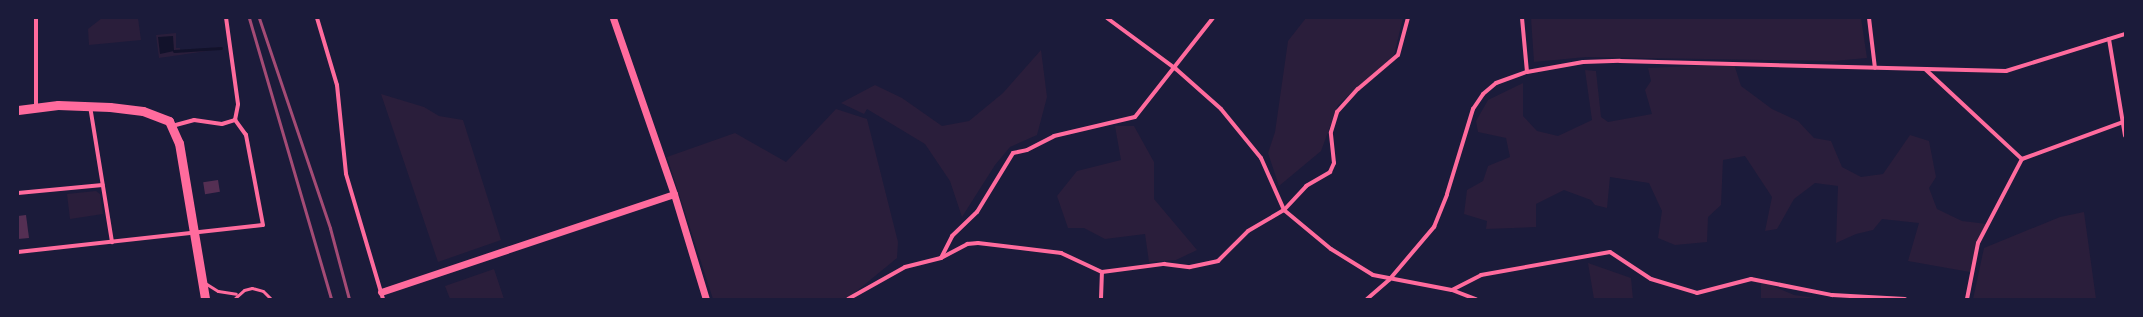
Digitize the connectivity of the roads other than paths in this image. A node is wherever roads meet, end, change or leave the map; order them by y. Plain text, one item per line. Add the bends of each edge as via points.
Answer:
1 (36, 18) edge
2 (226, 18) edge
3 (317, 18) edge
4 (614, 18) edge
5 (1106, 18) edge
6 (1213, 18) edge
7 (1408, 18) edge
8 (1522, 18) edge
9 (1869, 18) edge
10 (2125, 34) edge
11 (2109, 39) junction
12 (1875, 68) junction
13 (1925, 68) junction
14 (1176, 69) junction
15 (1527, 72) junction
16 (90, 106) junction
17 (36, 108) junction
18 (18, 110) edge
19 (235, 120) junction
20 (2123, 122) junction
21 (172, 126) junction
22 (2125, 136) edge
23 (2022, 159) junction
24 (103, 185) junction
25 (18, 193) edge
26 (674, 194) junction
27 (1284, 210) junction
28 (194, 233) junction
29 (112, 242) junction
30 (18, 252) edge
31 (941, 258) junction
32 (1102, 272) junction
33 (201, 276) junction
34 (1389, 280) junction
35 (1452, 290) junction
36 (236, 294) junction
37 (382, 295) edge
38 (205, 299) edge
39 (234, 299) edge
40 (271, 299) edge
41 (706, 299) edge
42 (848, 299) edge
43 (1101, 299) edge
44 (1367, 299) edge
45 (1476, 299) edge
46 (1905, 299) edge
47 (1967, 299) edge

1 - 17 street
2 - 19 street via 238,104
3 - 37 street via 337,85 346,174
4 - 26 street
5 - 14 street
6 - 14 street
7 - 27 street via 1398,55 1358,89 1337,112 1331,132 1334,163 1330,172 1306,186
8 - 15 street
9 - 12 street
10 - 11 street
11 - 13 street via 2006,71
11 - 20 street
12 - 13 street
12 - 15 street via 1620,61 1583,62
13 - 23 street
14 - 27 street via 1244,135 1261,158
14 - 31 street via 1136,117 1054,136 1027,150 1013,153 977,212 952,236
15 - 34 street via 1496,83 1483,94 1473,109 1434,227
16 - 17 main road
16 - 21 main road via 143,111 165,118
16 - 24 street
17 - 18 main road
19 - 21 street via 222,124 194,120
19 - 28 street via 246,135 263,225
20 - 22 street
20 - 23 street
21 - 28 main road via 179,143
23 - 47 street via 1978,243
24 - 25 street
24 - 29 street
26 - 37 street
26 - 41 street
27 - 32 street via 1248,231 1218,261 1190,267 1164,264
27 - 34 street via 1331,249 1373,274
28 - 29 street
28 - 33 main road
29 - 30 street
31 - 32 street via 967,244 978,243 1061,252
31 - 42 street via 894,272
32 - 43 street
33 - 36 lane via 211,288
33 - 38 main road
34 - 35 street
34 - 44 street
35 - 45 street
35 - 46 street via 1481,275 1610,252 1651,279 1697,293 1751,279 1832,295
36 - 39 lane
36 - 40 lane via 252,288 263,291

